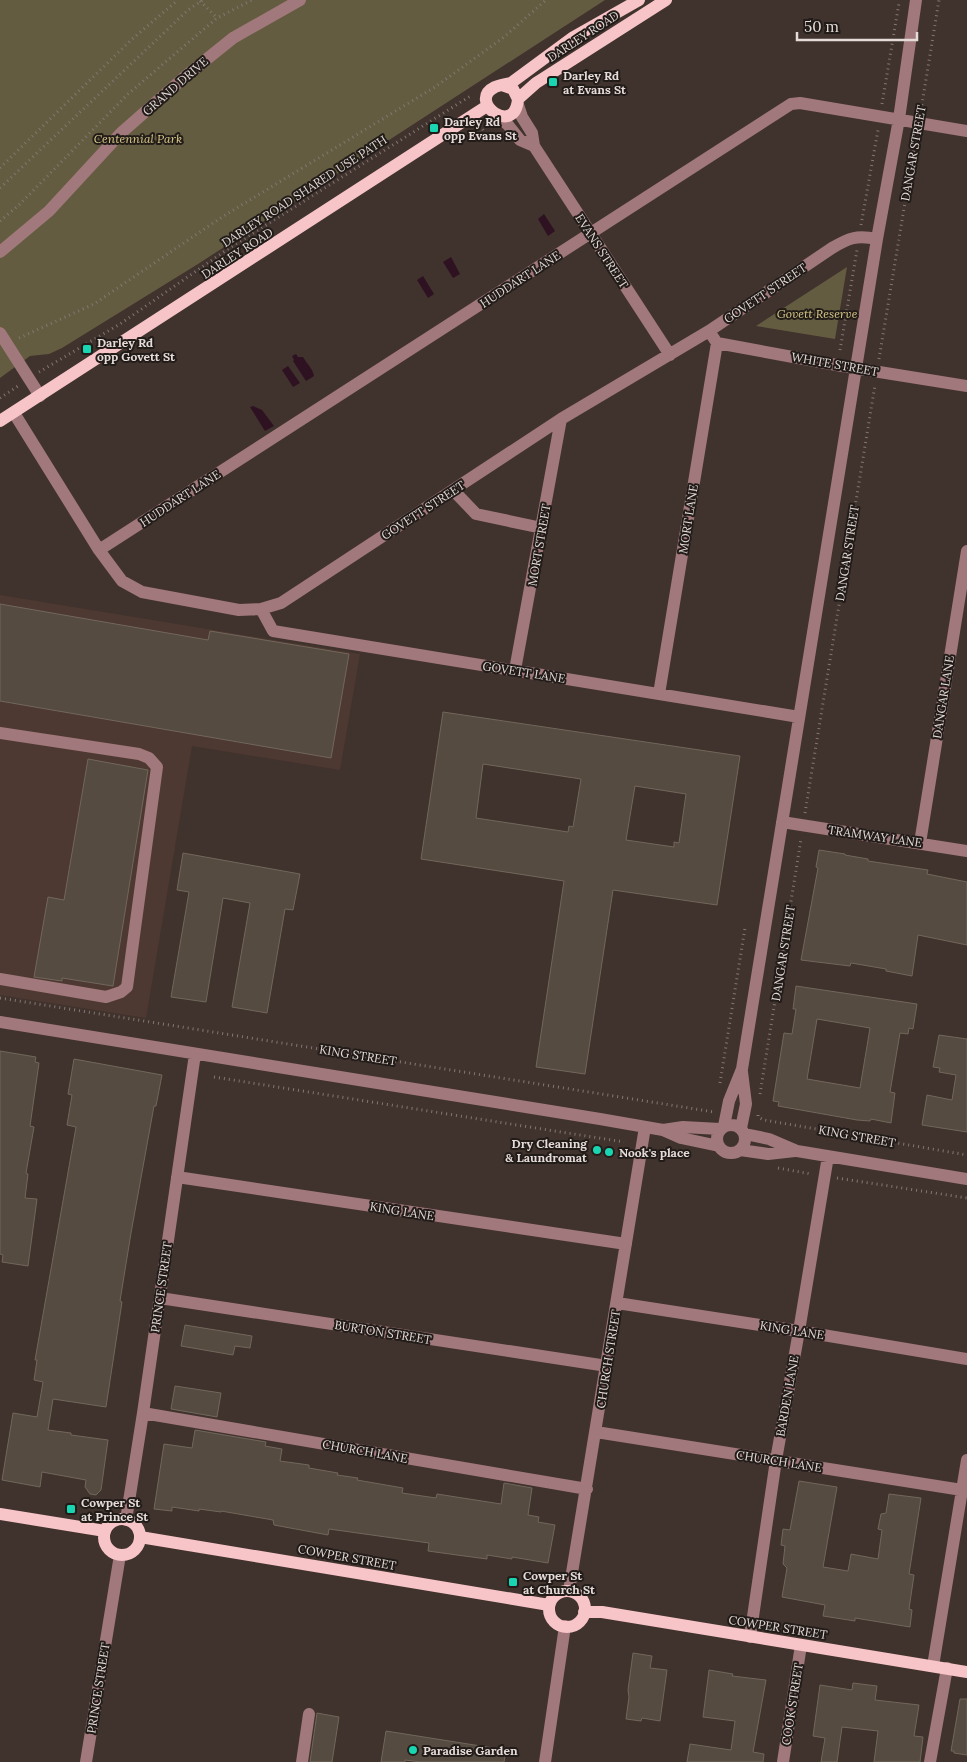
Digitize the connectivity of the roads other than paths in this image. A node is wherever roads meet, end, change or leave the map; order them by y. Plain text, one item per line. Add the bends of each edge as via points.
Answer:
1 (300, 0) edge
2 (639, 0) edge
3 (666, 0) edge
4 (916, 0) edge
5 (502, 85) junction
6 (518, 102) junction
7 (487, 106) junction
8 (498, 116) junction
9 (899, 119) junction
10 (967, 130) edge
11 (534, 146) junction
12 (591, 234) junction
13 (877, 239) junction
14 (0, 252) edge
15 (709, 331) junction
16 (3, 338) edge
17 (717, 343) junction
18 (670, 355) junction
19 (856, 369) junction
20 (967, 386) edge
21 (40, 396) junction
22 (14, 413) junction
23 (561, 419) junction
24 (0, 421) edge
25 (453, 490) junction
26 (542, 528) junction
27 (99, 550) junction
28 (967, 551) edge
29 (261, 609) junction
30 (515, 670) junction
31 (660, 694) junction
32 (799, 717) junction
33 (0, 733) edge
34 (782, 822) junction
35 (920, 843) junction
36 (967, 851) edge
37 (0, 979) edge
38 (0, 1022) edge
39 (195, 1054) junction
40 (742, 1069) junction
41 (645, 1127) junction
42 (722, 1128) junction
43 (663, 1130) junction
44 (743, 1131) junction
45 (719, 1146) junction
46 (740, 1150) junction
47 (798, 1151) junction
48 (828, 1156) junction
49 (177, 1177) junction
50 (967, 1179) edge
51 (626, 1244) junction
52 (160, 1298) junction
53 (617, 1303) junction
54 (799, 1330) junction
55 (967, 1359) edge
56 (607, 1366) junction
57 (143, 1413) junction
58 (596, 1432) junction
59 (776, 1460) junction
60 (967, 1460) edge
61 (587, 1489) junction
62 (962, 1490) junction
63 (0, 1514) edge
64 (126, 1520) junction
65 (962, 1521) edge
66 (105, 1531) junction
67 (140, 1537) junction
68 (120, 1555) junction
69 (569, 1592) junction
70 (549, 1605) junction
71 (584, 1612) junction
72 (565, 1626) junction
73 (750, 1637) junction
74 (801, 1646) junction
75 (933, 1666) junction
76 (947, 1668) junction
77 (967, 1672) edge
78 (309, 1714) dead end
79 (86, 1762) edge
80 (302, 1762) edge
81 (545, 1762) edge
82 (782, 1762) edge
83 (930, 1762) edge

1 - 14 street, GRAND DRIVE via 233,38 187,75 121,133 48,211
2 - 5 main road, DARLEY ROAD via 572,38 511,83
3 - 6 main road, DARLEY ROAD via 536,83
4 - 9 street, DANGAR STREET
5 - 6 main road via 513,89
5 - 7 main road via 491,90
6 - 8 main road via 508,116
6 - 11 street, EVANS STREET via 532,133
7 - 8 main road
7 - 21 main road, DARLEY ROAD
8 - 11 street, EVANS STREET via 520,140
9 - 10 street, HUDDART LANE
9 - 12 street, HUDDART LANE via 791,104
9 - 13 street, DANGAR STREET
11 - 12 street, EVANS STREET
12 - 18 street, EVANS STREET
12 - 27 street, HUDDART LANE
13 - 15 street, GOVETT STREET via 859,237 844,241
13 - 19 street, DANGAR STREET
15 - 17 street
15 - 18 street, GOVETT STREET
16 - 21 street
17 - 19 street, WHITE STREET
17 - 31 street, MORT LANE
18 - 23 street, GOVETT STREET
19 - 20 street, WHITE STREET
19 - 32 street, DANGAR STREET
21 - 22 main road, DARLEY ROAD
22 - 24 main road, DARLEY ROAD
22 - 27 street, GOVETT STREET
23 - 25 street, GOVETT STREET
23 - 26 street, MORT STREET
25 - 26 street via 476,514
25 - 29 street, GOVETT STREET via 281,603
26 - 30 street, MORT STREET
27 - 29 street, GOVETT STREET via 122,581 142,592 239,610
28 - 35 street, DANGAR LANE
29 - 30 street, GOVETT LANE via 273,631
30 - 31 street, GOVETT LANE
31 - 32 street, GOVETT LANE
32 - 34 street, DANGAR STREET
33 - 37 street via 140,754 157,767 127,987 106,997
34 - 35 street, TRAMWAY LANE
34 - 40 street, DANGAR STREET
35 - 36 street, TRAMWAY LANE
38 - 39 street, KING STREET
39 - 41 street, KING STREET
39 - 49 street, PRINCE STREET
40 - 42 street, DANGAR STREET
40 - 44 street, DANGAR STREET via 746,1104
41 - 43 street, KING STREET
41 - 51 street, CHURCH STREET
42 - 43 street, KING STREET via 683,1126
42 - 44 street via 733,1124
42 - 45 street via 716,1138
43 - 45 street, KING STREET via 681,1138
44 - 46 street via 745,1143
44 - 47 street, KING STREET
45 - 46 street via 731,1153
46 - 47 street, KING STREET via 768,1154
47 - 48 street, KING STREET
48 - 50 street, KING STREET
48 - 54 street, BARDEN LANE
49 - 51 street, KING LANE
49 - 52 street, PRINCE STREET
51 - 53 street, CHURCH STREET
52 - 56 street, BURTON STREET
52 - 57 street, PRINCE STREET
53 - 54 street, KING LANE
53 - 56 street, CHURCH STREET
54 - 55 street, KING LANE
54 - 59 street, BARDEN LANE
56 - 58 street, CHURCH STREET
57 - 61 street, CHURCH LANE
57 - 64 street, PRINCE STREET
58 - 59 street, CHURCH LANE
58 - 61 street, CHURCH STREET
59 - 62 street, CHURCH LANE
59 - 73 street, BARDEN LANE
60 - 62 street
61 - 69 street, CHURCH STREET
62 - 65 street
63 - 66 main road
64 - 66 main road via 111,1523
64 - 67 main road via 136,1526
65 - 75 street
66 - 68 main road via 105,1542 110,1551
67 - 68 main road via 137,1548
67 - 70 main road, COWPER STREET
68 - 79 street, PRINCE STREET
69 - 70 main road via 560,1592
69 - 71 main road via 581,1599
70 - 72 main road via 553,1620
71 - 72 main road via 579,1622
71 - 73 main road, COWPER STREET via 602,1612
72 - 81 street
73 - 74 main road, COWPER STREET
74 - 75 main road, COWPER STREET
74 - 82 street, COOK STREET
75 - 76 main road, COWPER STREET
76 - 77 main road, COWPER STREET
76 - 83 street
78 - 80 street

